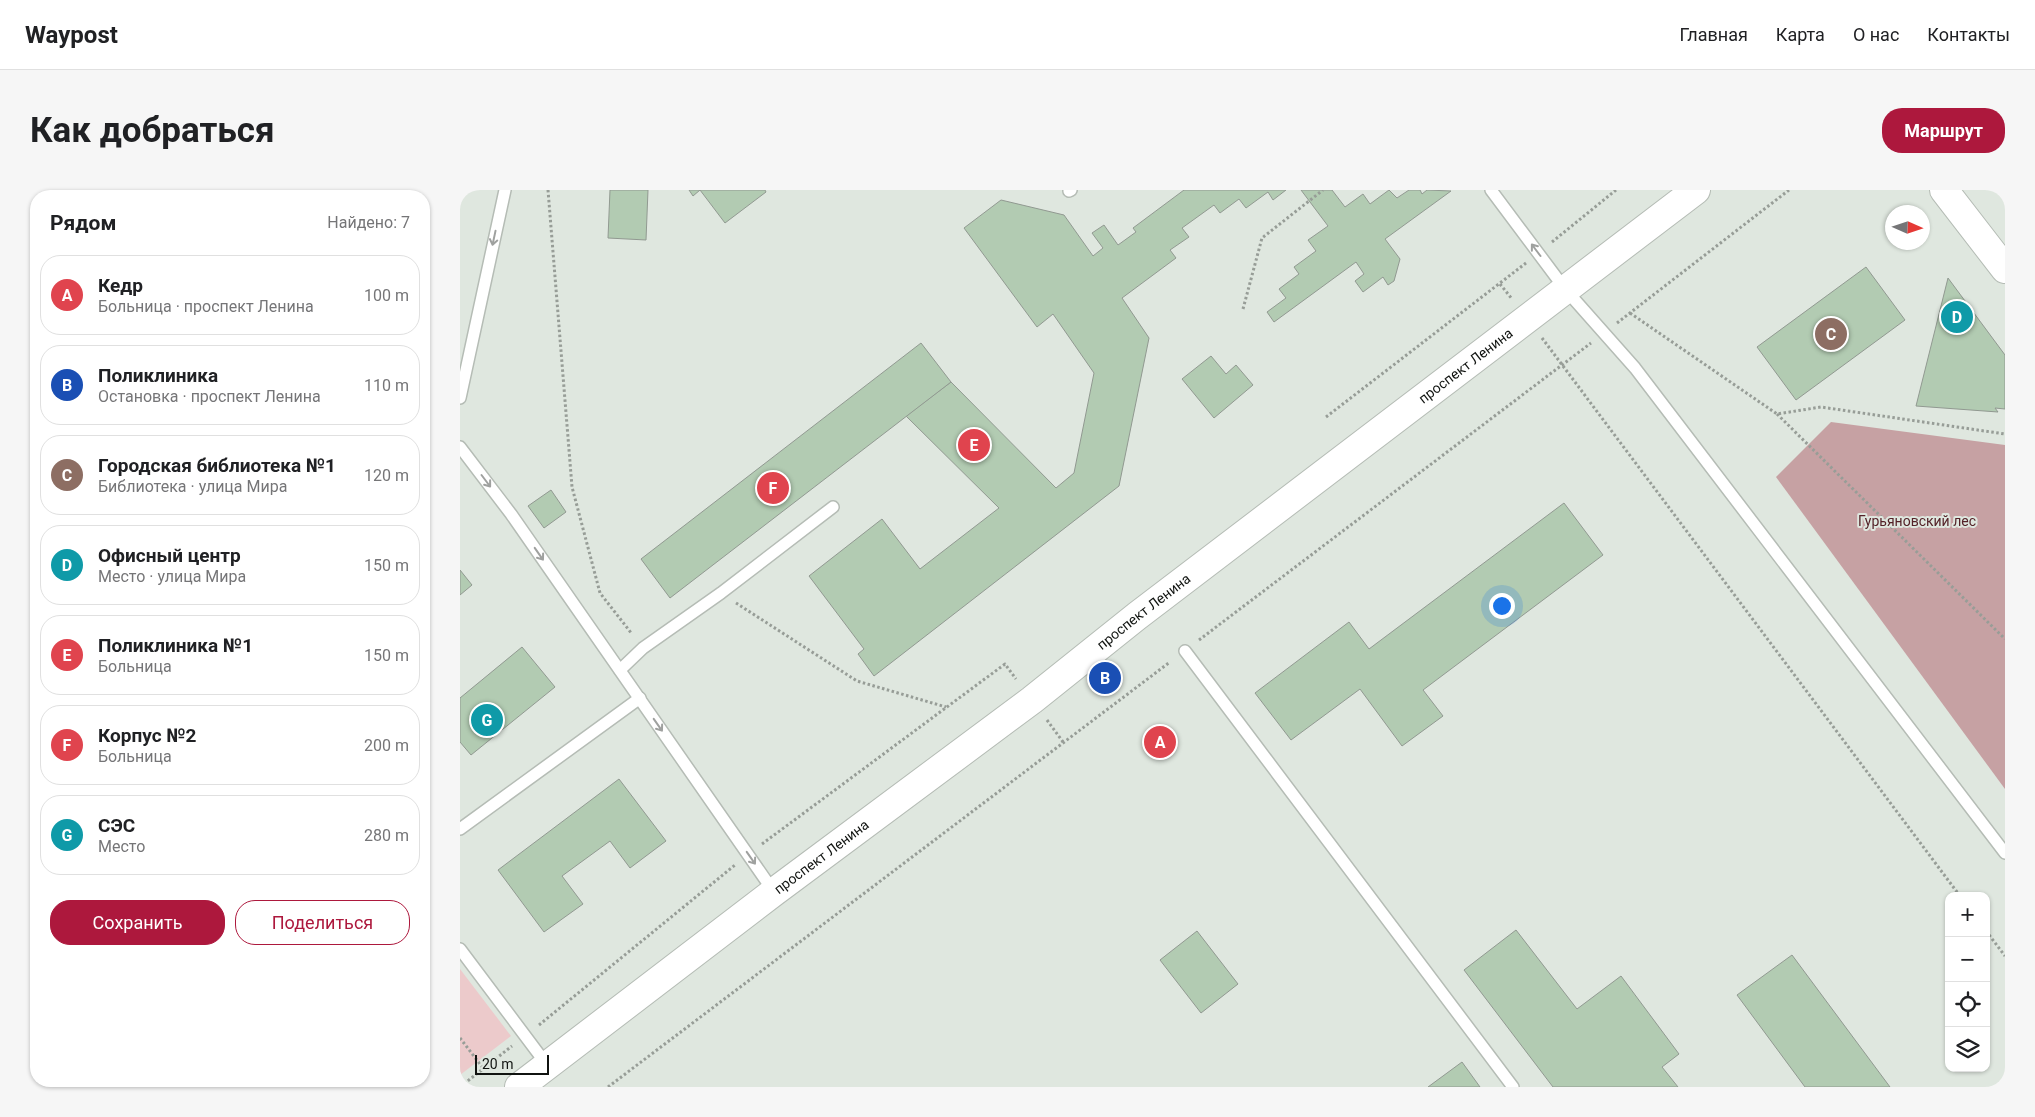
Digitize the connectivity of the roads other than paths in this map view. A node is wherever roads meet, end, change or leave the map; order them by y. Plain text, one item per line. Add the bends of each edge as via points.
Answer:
1 (505, 190) edge
2 (1491, 190) edge
3 (1696, 190) edge
4 (1944, 190) edge
5 (2005, 269) edge
6 (1566, 289) junction
7 (460, 398) edge
8 (460, 447) edge
9 (833, 507) dead end
10 (1185, 651) road end
11 (620, 670) junction
12 (640, 698) junction
13 (460, 829) edge
14 (2005, 852) edge
15 (774, 892) junction
16 (460, 949) edge
17 (547, 1065) junction
18 (519, 1087) edge
19 (1513, 1087) edge

1 -> 7 lane
6 -> 2 lane
3 - 6 main road, проспект Ленина
4 - 5 main road
6 - 14 lane via 1641,376
6 - 15 main road, проспект Ленина via 1152,604 1032,700
8 -> 11 lane
9 - 11 lane via 643,648
10 - 19 lane
11 - 12 lane
12 - 13 lane
12 -> 15 lane
15 - 17 main road, проспект Ленина
16 - 17 lane
17 - 18 main road, проспект Ленина

